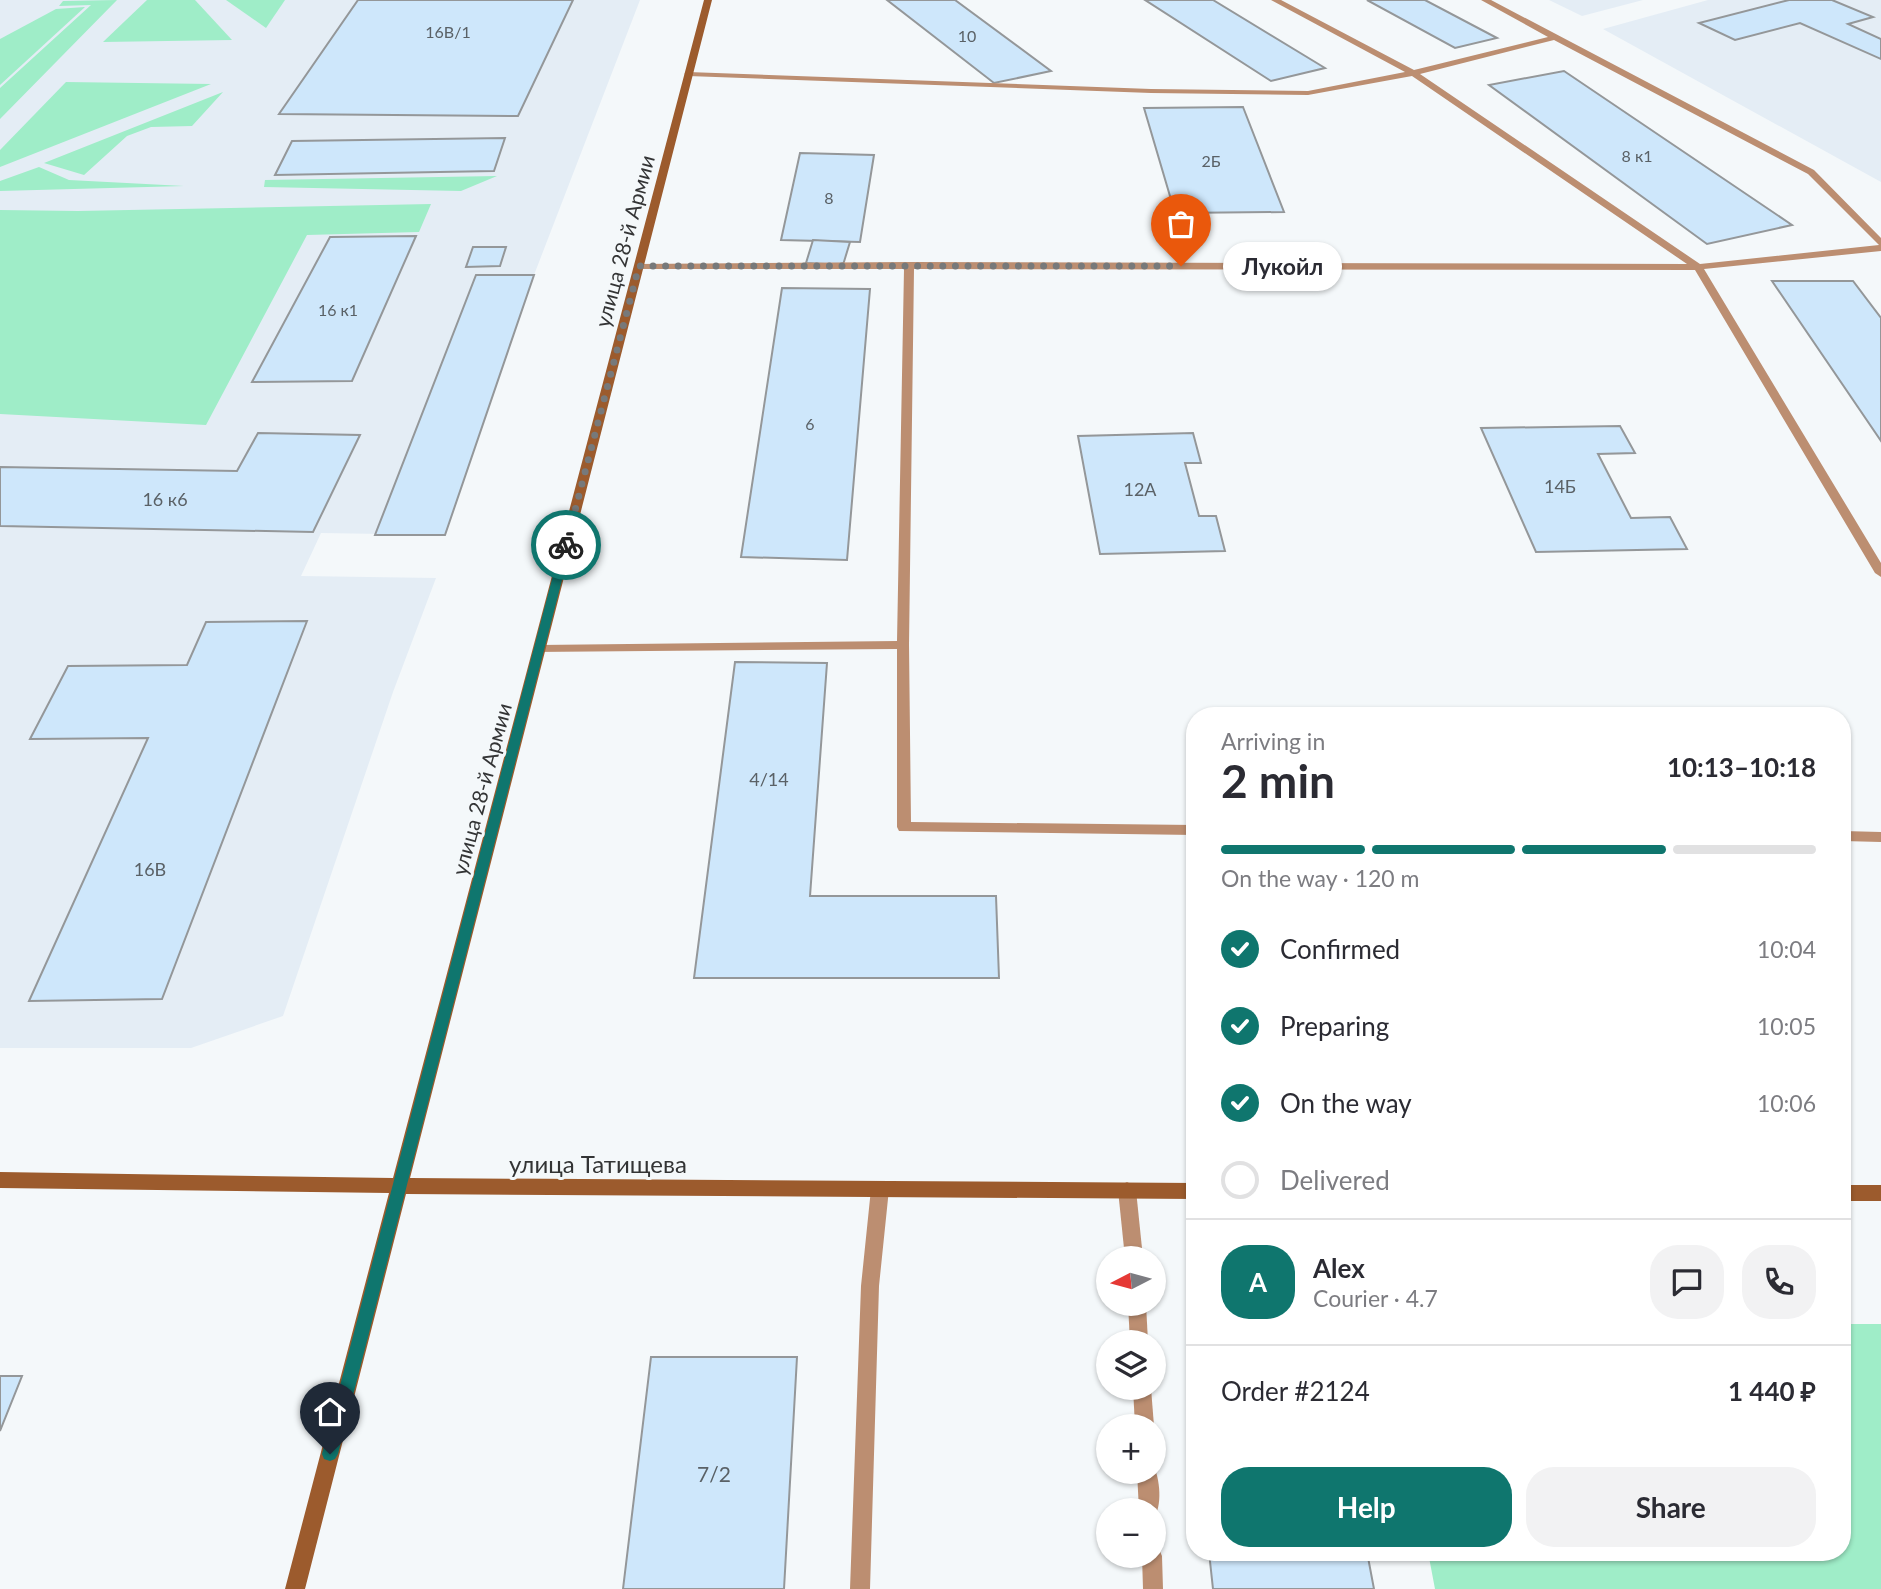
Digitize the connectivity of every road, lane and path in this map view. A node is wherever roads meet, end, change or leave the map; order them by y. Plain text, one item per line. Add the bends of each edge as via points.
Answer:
1 (708, 0) edge
2 (1275, 0) edge
3 (1485, 0) edge
4 (1556, 37) junction
5 (1413, 73) junction
6 (688, 74) junction
7 (1881, 243) edge
8 (1881, 248) edge
9 (909, 265) junction
10 (639, 266) junction
11 (1698, 267) junction
12 (1881, 573) edge
13 (903, 645) junction
14 (539, 649) junction
15 (1186, 830) edge
16 (1851, 836) edge
17 (1881, 836) edge
18 (0, 1180) edge
19 (399, 1186) junction
20 (880, 1188) junction
21 (1126, 1190) junction
22 (1186, 1191) edge
23 (1851, 1193) edge
24 (1881, 1193) edge
25 (1132, 1246) edge
26 (1152, 1568) edge
27 (295, 1589) edge
28 (860, 1589) edge
29 (1153, 1589) edge

1 - 6 main road, улица 28-й Армии
2 - 5 lane
3 - 4 lane
4 - 5 lane
4 - 7 lane via 1811,172
5 - 6 lane via 1308,93
5 - 11 lane
6 - 10 main road, улица 28-й Армии
8 - 11 lane
9 - 10 lane
9 - 11 lane
9 - 13 lane
10 - 14 main road, улица 28-й Армии
11 - 12 lane
13 - 14 lane
13 - 15 lane via 904,827
14 - 19 main road, улица 28-й Армии
16 - 17 lane
18 - 19 main road, улица Татищева
19 - 20 main road, улица Татищева
19 - 27 main road, улица 28-й Армии
20 - 21 main road, улица Татищева
20 - 28 lane via 870,1286
21 - 22 main road, улица Татищева
21 - 25 lane
23 - 24 main road
26 - 29 lane

